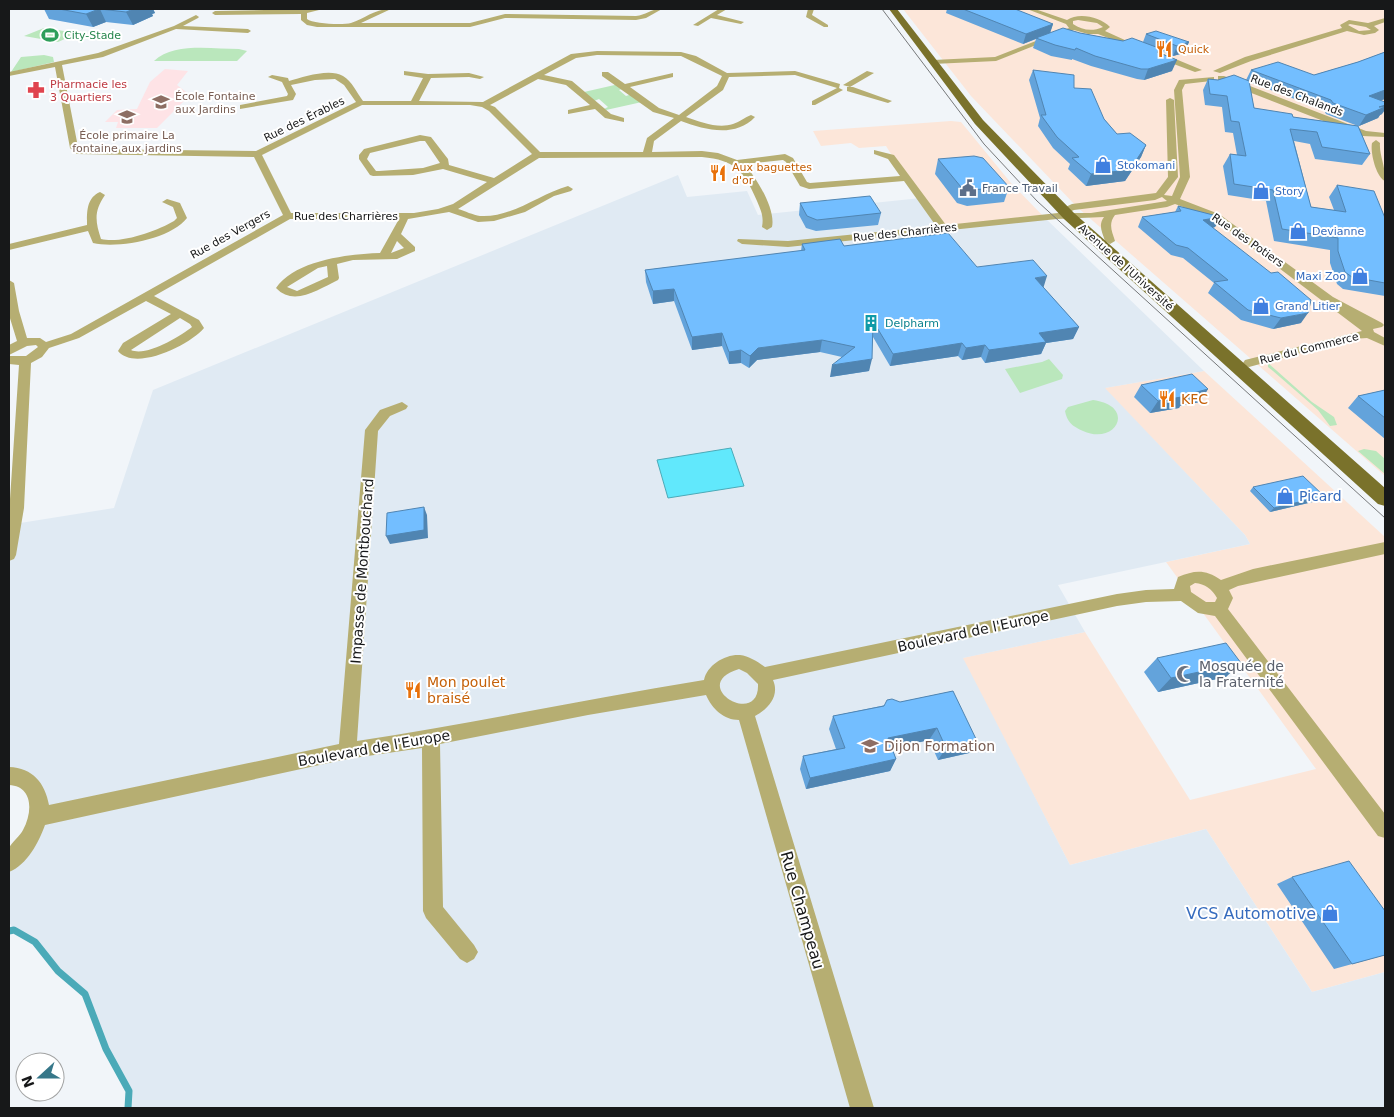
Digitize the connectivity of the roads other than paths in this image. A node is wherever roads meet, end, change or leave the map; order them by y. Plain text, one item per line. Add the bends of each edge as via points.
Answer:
1 (320, 9) edge
2 (388, 9) edge
3 (659, 9) edge
4 (724, 9) edge
5 (811, 9) edge
6 (893, 9) edge
7 (901, 9) edge
8 (1030, 9) edge
9 (1035, 9) edge
10 (617, 10) dead end
11 (214, 11) edge
12 (304, 12) junction
13 (201, 15) edge
14 (543, 15) junction
15 (710, 16) junction
16 (612, 18) junction
17 (1385, 20) edge
18 (741, 22) dead end
19 (1070, 23) junction
20 (353, 25) junction
21 (696, 25) dead end
22 (1368, 25) junction
23 (532, 26) dead end
24 (606, 26) dead end
25 (826, 26) dead end
26 (176, 27) junction
27 (1346, 29) junction
28 (248, 31) dead end
29 (1098, 32) junction
30 (1372, 32) junction
31 (1385, 37) edge
32 (938, 62) junction
33 (58, 64) junction
34 (407, 73) dead end
35 (870, 73) dead end
36 (1208, 73) junction
37 (9, 74) edge
38 (605, 74) dead end
39 (670, 75) dead end
40 (726, 75) junction
41 (428, 76) junction
42 (537, 76) junction
43 (272, 77) dead end
44 (480, 77) dead end
45 (287, 84) junction
46 (625, 86) junction
47 (848, 87) junction
48 (838, 88) junction
49 (888, 101) dead end
50 (414, 103) junction
51 (815, 103) dead end
52 (361, 104) junction
53 (484, 105) junction
54 (596, 106) junction
55 (243, 107) dead end
56 (571, 112) dead end
57 (751, 116) dead end
58 (680, 118) junction
59 (621, 120) dead end
60 (1365, 134) junction
61 (1385, 135) edge
62 (1381, 144) edge
63 (877, 152) dead end
64 (258, 154) junction
65 (647, 154) junction
66 (538, 155) junction
67 (738, 162) junction
68 (443, 166) junction
69 (906, 178) junction
70 (1385, 178) edge
71 (495, 181) junction
72 (568, 189) dead end
73 (100, 195) dead end
74 (1157, 196) junction
75 (1175, 200) junction
76 (167, 202) dead end
77 (450, 209) junction
78 (1112, 213) junction
79 (1073, 214) junction
80 (288, 216) junction
81 (405, 216) junction
82 (92, 227) junction
83 (767, 227) dead end
84 (943, 228) junction
85 (396, 236) junction
86 (742, 241) dead end
87 (1110, 242) junction
88 (9, 247) edge
89 (384, 256) junction
90 (332, 263) junction
91 (9, 283) edge
92 (145, 296) junction
93 (179, 314) junction
94 (1375, 328) edge
95 (1385, 342) edge
96 (23, 343) junction
97 (44, 346) junction
98 (9, 351) edge
99 (9, 360) edge
100 (25, 360) junction
101 (1249, 363) junction
102 (402, 406) dead end
103 (1385, 481) edge
104 (1385, 499) edge
105 (1385, 548) edge
106 (9, 556) edge
107 (1220, 588) junction
108 (1184, 595) junction
109 (1218, 608) junction
110 (763, 675) junction
111 (711, 687) junction
112 (746, 712) junction
113 (431, 738) junction
114 (348, 751) junction
115 (9, 776) edge
116 (39, 817) junction
117 (1385, 829) edge
118 (9, 862) edge
119 (467, 952) dead end
120 (862, 1108) edge

1 - 12 street
2 - 20 street
3 - 16 street via 640,18
4 - 15 street
5 - 25 street via 808,16
6 - 32 main road, Avenue de l'Université
7 - 32 main road, Avenue de l'Université
8 - 19 street
9 - 19 street
10 - 16 street
11 - 12 street
11 - 13 street
12 - 20 street via 304,20 311,24
13 - 26 street
14 - 16 street
14 - 20 street via 500,17 470,25
14 - 23 street via 543,20
15 - 18 street
15 - 21 street
16 - 24 street
17 - 22 street
19 - 29 street, Rue des Chalands
19 - 29 street via 1091,19 1106,25 1106,29
19 - 32 street via 996,59
22 - 27 street via 1343,24
22 - 30 street via 1376,30
26 - 28 street
26 - 33 street via 100,55
27 - 30 street
27 - 36 street
29 - 36 street, Rue des Chalands
30 - 31 street
32 - 79 main road, Avenue de l'Université via 1001,147
33 - 37 street
33 - 64 street via 74,148 80,152
34 - 41 street
35 - 47 street
36 - 60 street, Rue des Chalands
36 - 74 street via 1174,80 1170,87 1173,177
36 - 75 street via 1182,82 1178,90 1185,177
38 - 46 street
39 - 46 street
40 - 42 street via 695,57 672,53 580,55
40 - 48 street via 795,73
40 - 58 street via 720,88
41 - 44 street
41 - 50 street
42 - 53 street
42 - 54 street via 569,83
43 - 45 street via 285,80
45 - 52 street, Rue des Érables via 338,77 344,80
45 - 55 street, Rue des Érables via 292,94 290,98
46 - 58 street via 655,109
47 - 48 street
47 - 49 street
48 - 51 street
50 - 52 street, Rue des Érables
50 - 53 street, Rue des Érables
52 - 64 street, Rue des Érables
53 - 66 street via 492,109
54 - 56 street
54 - 59 street via 608,116
57 - 58 street via 745,122 726,129
58 - 65 street via 650,140
60 - 61 street
60 - 62 street via 1365,138
62 - 70 street via 1375,150
63 - 69 street via 890,157
64 - 80 street, Rue des Vergers
65 - 66 street, Rue des Charrières
65 - 67 street, Rue des Charrières via 712,154
66 - 71 street, Rue des Charrières
67 - 69 street via 785,157 803,184 810,186
67 - 83 street via 749,176 769,218
68 - 68 street via 379,174 371,171 363,155 371,150 426,138 444,159
68 - 71 street
69 - 84 street
71 - 77 street, Rue des Charrières
72 - 77 street via 551,194 522,210 494,218 478,219
73 - 82 street via 92,206
74 - 75 street, Rue des Potiers
74 - 79 street via 1140,204
75 - 78 street
75 - 94 street, Rue des Potiers via 1216,216 1328,300
76 - 82 street via 178,205 182,218 178,225 165,230 105,243 97,240
77 - 81 street, Rue des Charrières via 429,215
78 - 79 street
78 - 87 street via 1105,222
79 - 84 street, Rue des Charrières
79 - 87 main road, Avenue de l'Université
79 - 104 main road, Avenue de l'Université
80 - 81 street, Rue des Charrières
80 - 92 street, Rue des Vergers
81 - 85 street, Rue des Charrières
82 - 88 street
84 - 86 street, Rue des Charrières via 788,244
85 - 89 street, Rue des Charrières
85 - 89 street, Rue des Charrières via 412,249 395,256
87 - 101 main road, Avenue de l'Université
89 - 90 street, Rue des Charrières via 353,257
90 - 90 street, Rue des Charrières via 308,269 281,288 296,295 326,284 334,278
91 - 96 street
92 - 93 street
92 - 97 street, Rue des Vergers via 74,336
93 - 93 street via 198,324 198,328 178,341 141,356 132,357 125,353 124,349 131,343
94 - 95 street, Rue des Potiers
94 - 101 street, Rue du Commerce
96 - 97 street via 35,341
96 - 98 street
97 - 100 street via 40,353
99 - 100 street
100 - 106 street via 17,508
101 - 103 main road, Avenue de l'Université
102 - 114 street, Impasse de Montbouchard via 385,413 372,430
105 - 107 street via 1253,575
107 - 108 street via 1208,580 1194,577 1184,580
107 - 109 street via 1225,598
108 - 109 street via 1200,607
108 - 110 street, Boulevard de l'Europe via 1117,600
109 - 117 street
110 - 111 street via 746,663 730,663 716,672
110 - 112 street via 767,690 765,698
111 - 112 street via 718,703 736,712
111 - 113 street, Boulevard de l'Europe
112 - 120 street, Rue Champeau
113 - 114 street, Boulevard de l'Europe
113 - 119 street via 433,911
114 - 116 street, Boulevard de l'Europe
115 - 116 street via 21,778 34,788 40,802
116 - 118 street via 29,838

